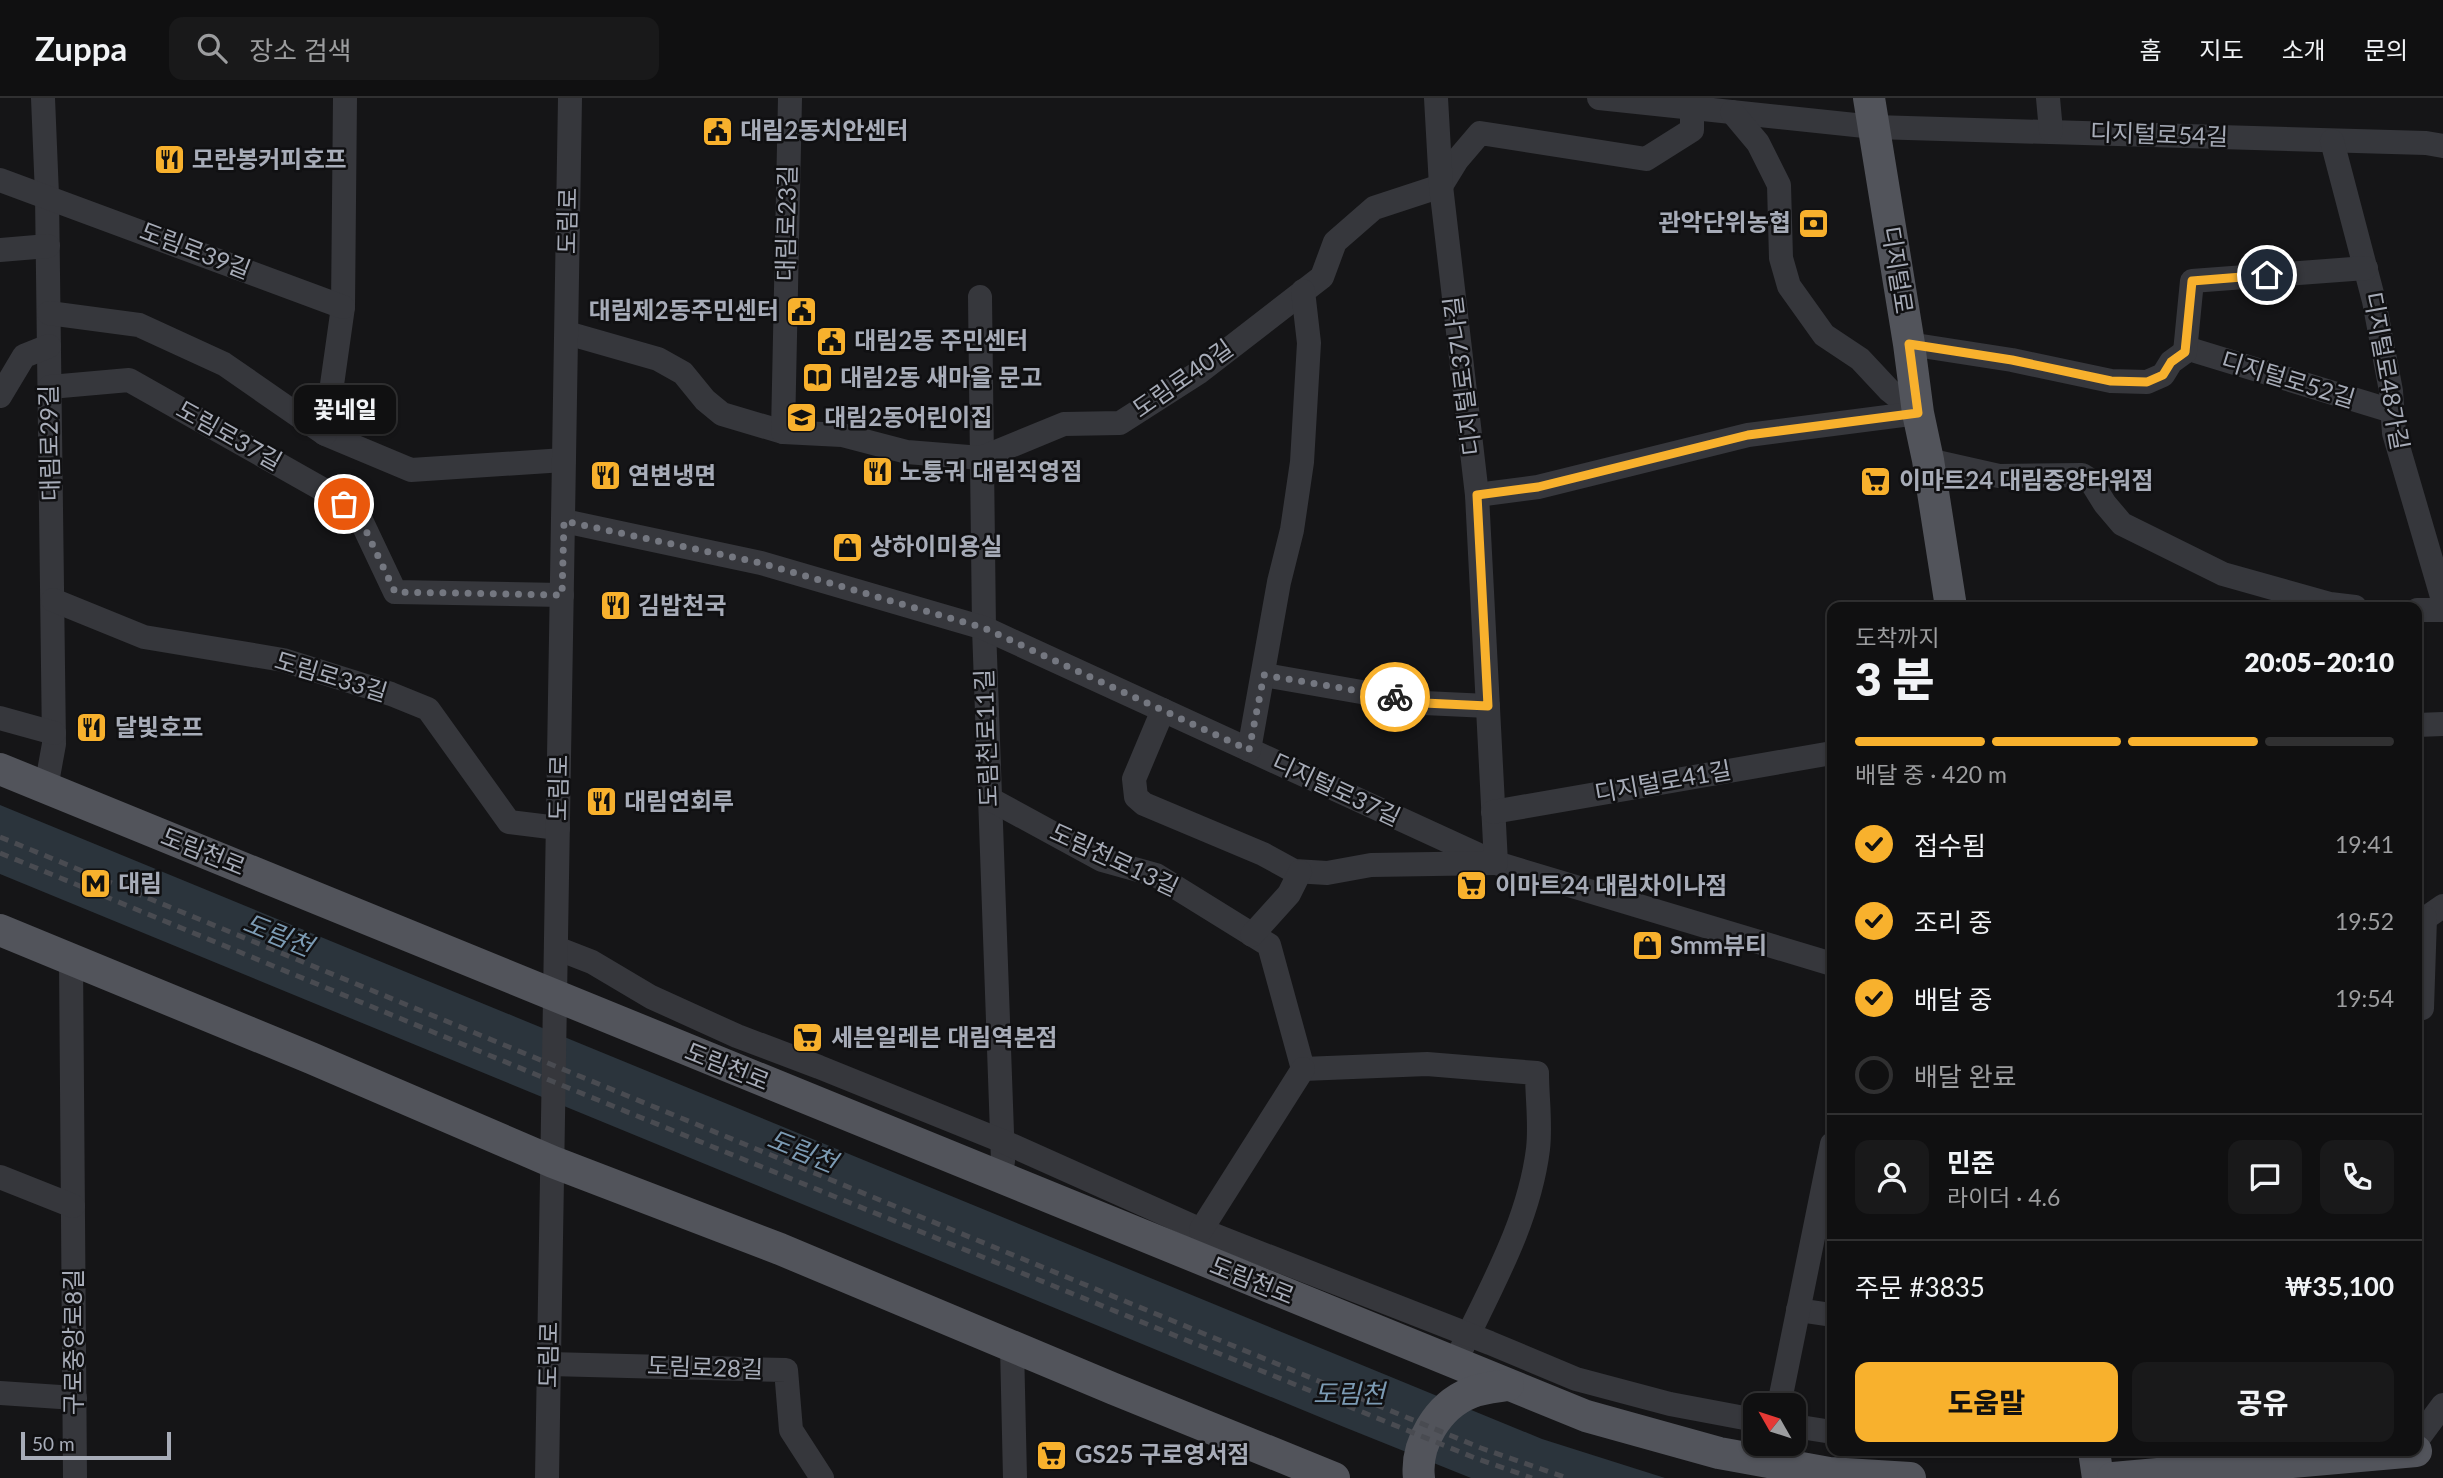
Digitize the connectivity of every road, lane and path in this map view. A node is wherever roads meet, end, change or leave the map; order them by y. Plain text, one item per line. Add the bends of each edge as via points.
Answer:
1 (43, 98) edge
2 (345, 98) edge
3 (570, 98) edge
4 (790, 98) edge
5 (1436, 98) edge
6 (1599, 98) edge
7 (2048, 98) edge
8 (1693, 103) edge
9 (1732, 112) junction
10 (1872, 112) edge
11 (2051, 131) junction
12 (2332, 141) junction
13 (2443, 146) edge
14 (0, 180) edge
15 (1441, 186) junction
16 (47, 195) junction
17 (48, 246) junction
18 (0, 250) edge
19 (2366, 268) junction
20 (1303, 291) junction
21 (980, 297) dead end
22 (343, 307) junction
23 (49, 313) junction
24 (567, 333) junction
25 (1909, 344) junction
26 (49, 346) junction
27 (2185, 352) junction
28 (50, 387) junction
29 (0, 396) edge
30 (2392, 411) junction
31 (1918, 413) junction
32 (783, 432) junction
33 (325, 434) junction
34 (981, 458) junction
35 (565, 460) junction
36 (1928, 460) junction
37 (1477, 495) junction
38 (564, 521) junction
39 (562, 595) junction
40 (53, 600) junction
41 (2443, 600) edge
42 (1950, 602) edge
43 (2323, 602) edge
44 (2422, 610) edge
45 (2443, 610) edge
46 (984, 628) junction
47 (1264, 675) junction
48 (1488, 706) junction
49 (1163, 710) junction
50 (0, 718) edge
51 (2443, 724) edge
52 (2422, 725) edge
53 (54, 733) junction
54 (1249, 750) junction
55 (1827, 754) edge
56 (0, 769) edge
57 (46, 788) junction
58 (990, 799) junction
59 (1493, 811) junction
60 (558, 828) junction
61 (1496, 863) junction
62 (1300, 872) junction
63 (2428, 916) edge
64 (0, 930) edge
65 (1252, 935) junction
66 (556, 948) junction
67 (71, 959) junction
68 (1827, 962) edge
69 (2422, 1008) edge
70 (555, 1009) junction
71 (1303, 1069) junction
72 (1002, 1140) junction
73 (553, 1153) junction
74 (1827, 1168) edge
75 (0, 1177) edge
76 (1000, 1178) junction
77 (73, 1206) junction
78 (1201, 1230) junction
79 (1798, 1310) junction
80 (1827, 1314) edge
81 (1469, 1335) junction
82 (1012, 1346) junction
83 (1455, 1363) junction
84 (549, 1364) junction
85 (1499, 1386) junction
86 (0, 1393) edge
87 (1781, 1393) edge
88 (75, 1398) junction
89 (2443, 1405) edge
90 (1743, 1418) edge
91 (1806, 1428) edge
92 (1827, 1431) edge
93 (2422, 1436) edge
94 (2443, 1444) edge
95 (2422, 1448) edge
96 (2095, 1456) edge
97 (2341, 1456) edge
98 (75, 1478) edge
99 (547, 1478) edge
100 (822, 1478) edge
101 (1015, 1478) edge
102 (1334, 1478) edge
103 (1419, 1478) edge
104 (1910, 1478) edge
105 (2098, 1478) edge
106 (2113, 1478) edge

1 - 16 street, 대림로29길
2 - 22 street
3 - 24 street, 도림로
4 - 32 street, 대림로23길
5 - 15 street, 디지털로37나길
6 - 8 street, 디지털로54길
7 - 11 street
8 - 9 street, 디지털로54길
8 - 15 street via 1692,130 1646,159 1480,133
9 - 10 street, 디지털로54길
9 - 31 street via 1758,143 1779,185 1781,258 1789,286 1824,335 1860,359
10 - 11 street, 디지털로54길
10 - 25 main road, 디지털로
11 - 12 street, 디지털로54길
12 - 13 street, 디지털로54길
12 - 19 street, 디지털로48가길
14 - 16 street, 도림로39길
15 - 20 street, 도림로40길 via 1374,208 1335,242 1322,277
15 - 37 street, 디지털로37나길
16 - 17 street, 대림로29길
16 - 22 street, 도림로39길
17 - 18 street
17 - 23 street, 대림로29길
19 - 27 street via 2192,281
19 - 30 street, 디지털로48가길
20 - 34 street, 도림로40길 via 1198,373 1119,423 1064,424
20 - 47 street via 1309,343 1302,462
21 - 34 street, 도림천로11길
22 - 33 street
23 - 26 street, 대림로29길
23 - 33 street via 139,325 224,364
24 - 32 street, 도림로40길 via 658,359 683,373 722,414
24 - 35 street, 도림로
25 - 27 street via 2111,381 2147,382 2163,375
25 - 31 main road, 디지털로
26 - 28 street, 대림로29길
26 - 29 street via 24,356
27 - 30 street, 디지털로52길 via 2189,349
28 - 39 street, 도림로37길 via 129,380 329,493 359,516 395,592
28 - 40 street, 대림로29길
30 - 41 street, 디지털로48가길 via 2394,433
31 - 36 main road, 디지털로
31 - 37 street via 1748,435 1538,487
32 - 34 street, 도림로40길 via 842,435 907,452
33 - 35 street via 411,470
34 - 46 street, 도림천로11길
35 - 38 street, 도림로
36 - 42 main road, 디지털로
36 - 43 street via 1999,476 2082,475 2122,524 2223,574
37 - 48 street, 디지털로37나길
38 - 39 street, 도림로
38 - 46 street, 디지털로37길 via 761,563
39 - 60 street, 도림로
40 - 53 street, 대림로29길
40 - 60 street, 도림로33길 via 144,637 283,660 428,709 509,822
44 - 45 street
46 - 49 street, 디지털로37길
46 - 58 street, 도림천로11길
47 - 48 street via 1424,703
47 - 54 street
48 - 59 street, 디지털로37나길
49 - 54 street, 디지털로37길
49 - 62 street via 1134,779 1136,797
50 - 53 street
51 - 52 street
53 - 57 street, 대림로29길
54 - 61 street, 디지털로37길
55 - 59 street, 디지털로41길
56 - 57 main road, 도림천로
57 - 70 main road, 도림천로
58 - 65 street, 도림천로13길 via 1102,860 1156,875
58 - 72 street, 도림천로11길
59 - 61 street, 디지털로37나길
60 - 66 street, 도림로
61 - 62 street via 1371,865 1327,873
61 - 68 street, 디지털로37길
62 - 65 street via 1289,894
63 - 69 street
64 - 67 main road
65 - 71 street, 도림천로13길 via 1269,945
66 - 70 street, 도림로
66 - 72 street via 737,1036
67 - 73 main road
67 - 77 street, 구로중앙로8길
70 - 73 street, 도림로
70 - 76 main road, 도림천로
71 - 78 street
71 - 81 street via 1427,1064 1537,1073 1538,1148 1533,1170 1515,1234
72 - 76 street, 도림천로11길
72 - 78 street
73 - 82 main road
73 - 84 street, 도림로
74 - 79 street
75 - 77 street
76 - 83 main road, 도림천로
77 - 88 street, 구로중앙로8길
78 - 81 street
79 - 80 street
79 - 87 street
81 - 83 street
81 - 90 street via 1576,1380
82 - 101 street
82 - 102 main road
83 - 85 main road, 도림천로
84 - 99 street, 도림로
84 - 100 street, 도림로28길 via 786,1370 791,1430
85 - 103 main road via 1469,1393 1447,1407 1427,1433
85 - 104 main road, 도림천로 via 1719,1453 1829,1473
86 - 88 street
88 - 98 street, 구로중앙로8길
89 - 93 street
91 - 92 street
94 - 95 main road
96 - 105 main road
97 - 106 main road

